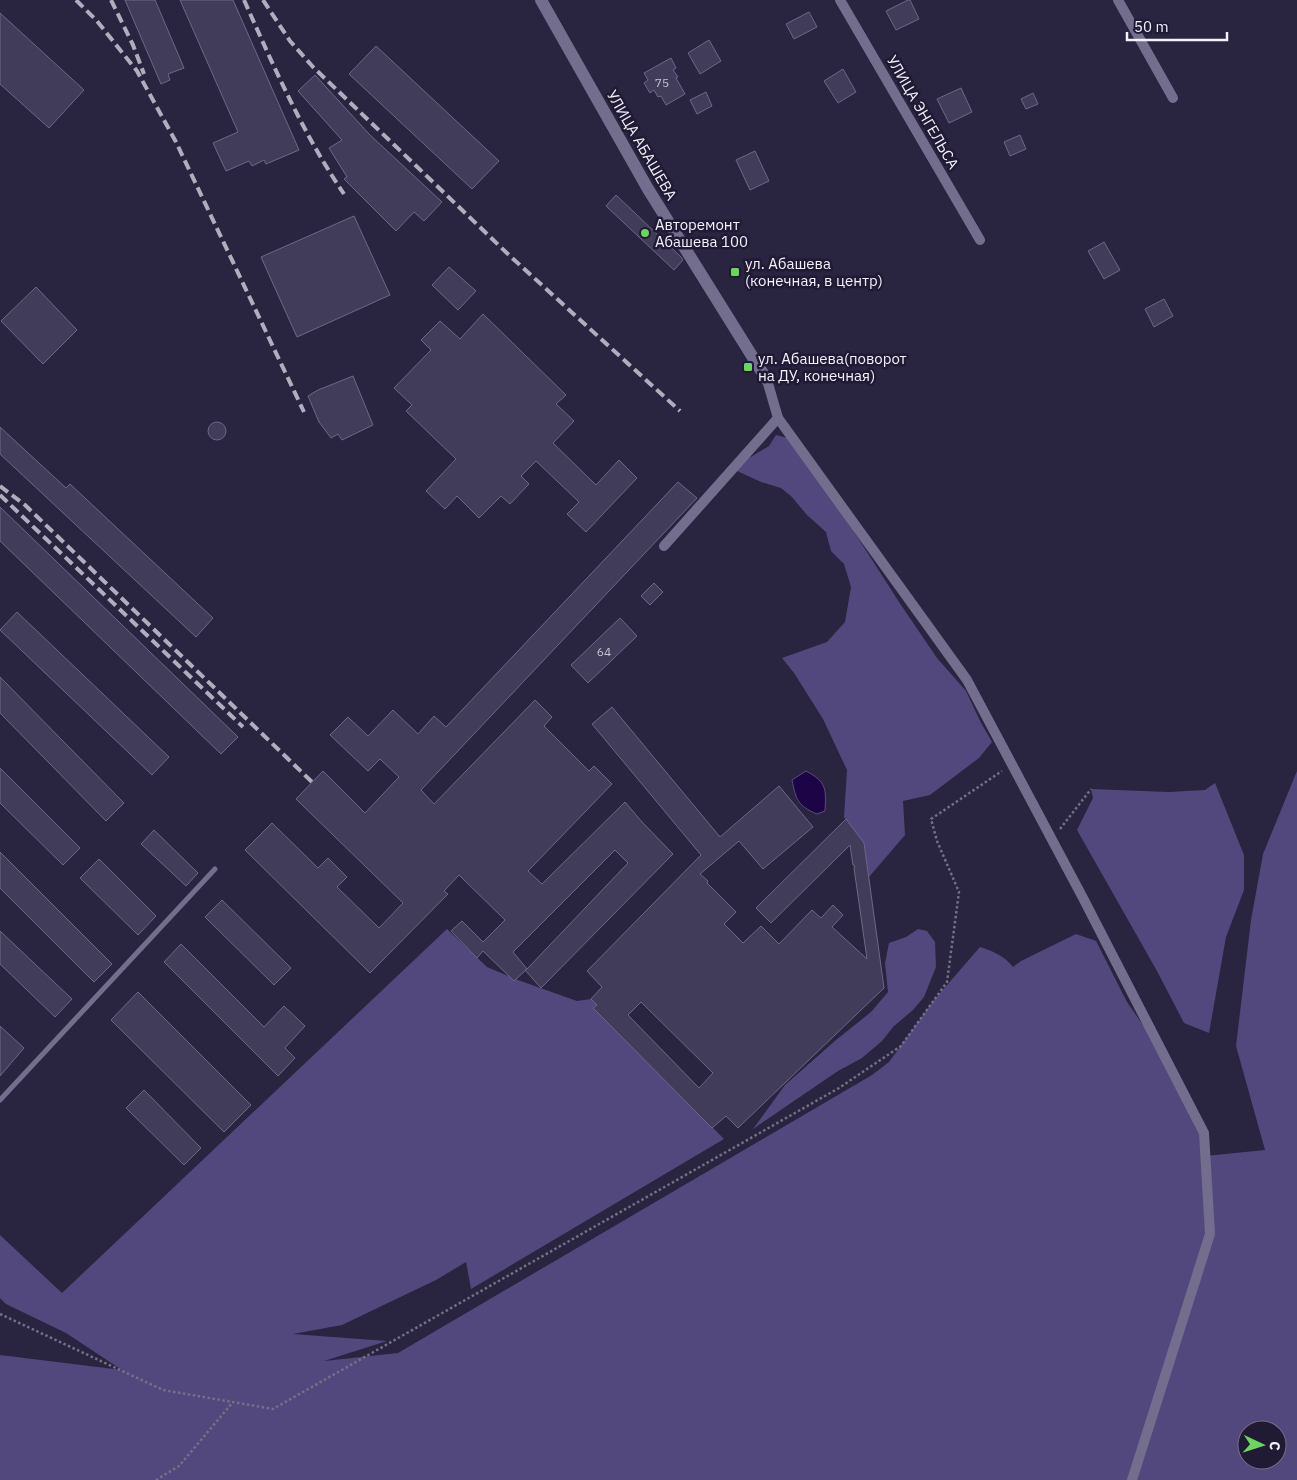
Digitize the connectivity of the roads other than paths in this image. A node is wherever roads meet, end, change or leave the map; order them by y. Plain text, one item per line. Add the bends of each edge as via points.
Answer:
1 (541, 0) edge
2 (840, 0) edge
3 (1118, 0) edge
4 (1172, 98) dead end
5 (980, 240) dead end
6 (767, 380) joint
7 (778, 418) junction
8 (664, 546) dead end
9 (215, 869) dead end
10 (0, 1100) edge
11 (1132, 1480) edge

1 - 6 street, УЛИЦА АБАШЕВА via 648,189
2 - 5 street, УЛИЦА ЭНГЕЛЬСА
3 - 4 street
6 - 7 street
7 - 8 street
7 - 11 street via 967,680 1204,1133 1210,1234
9 - 10 lane

